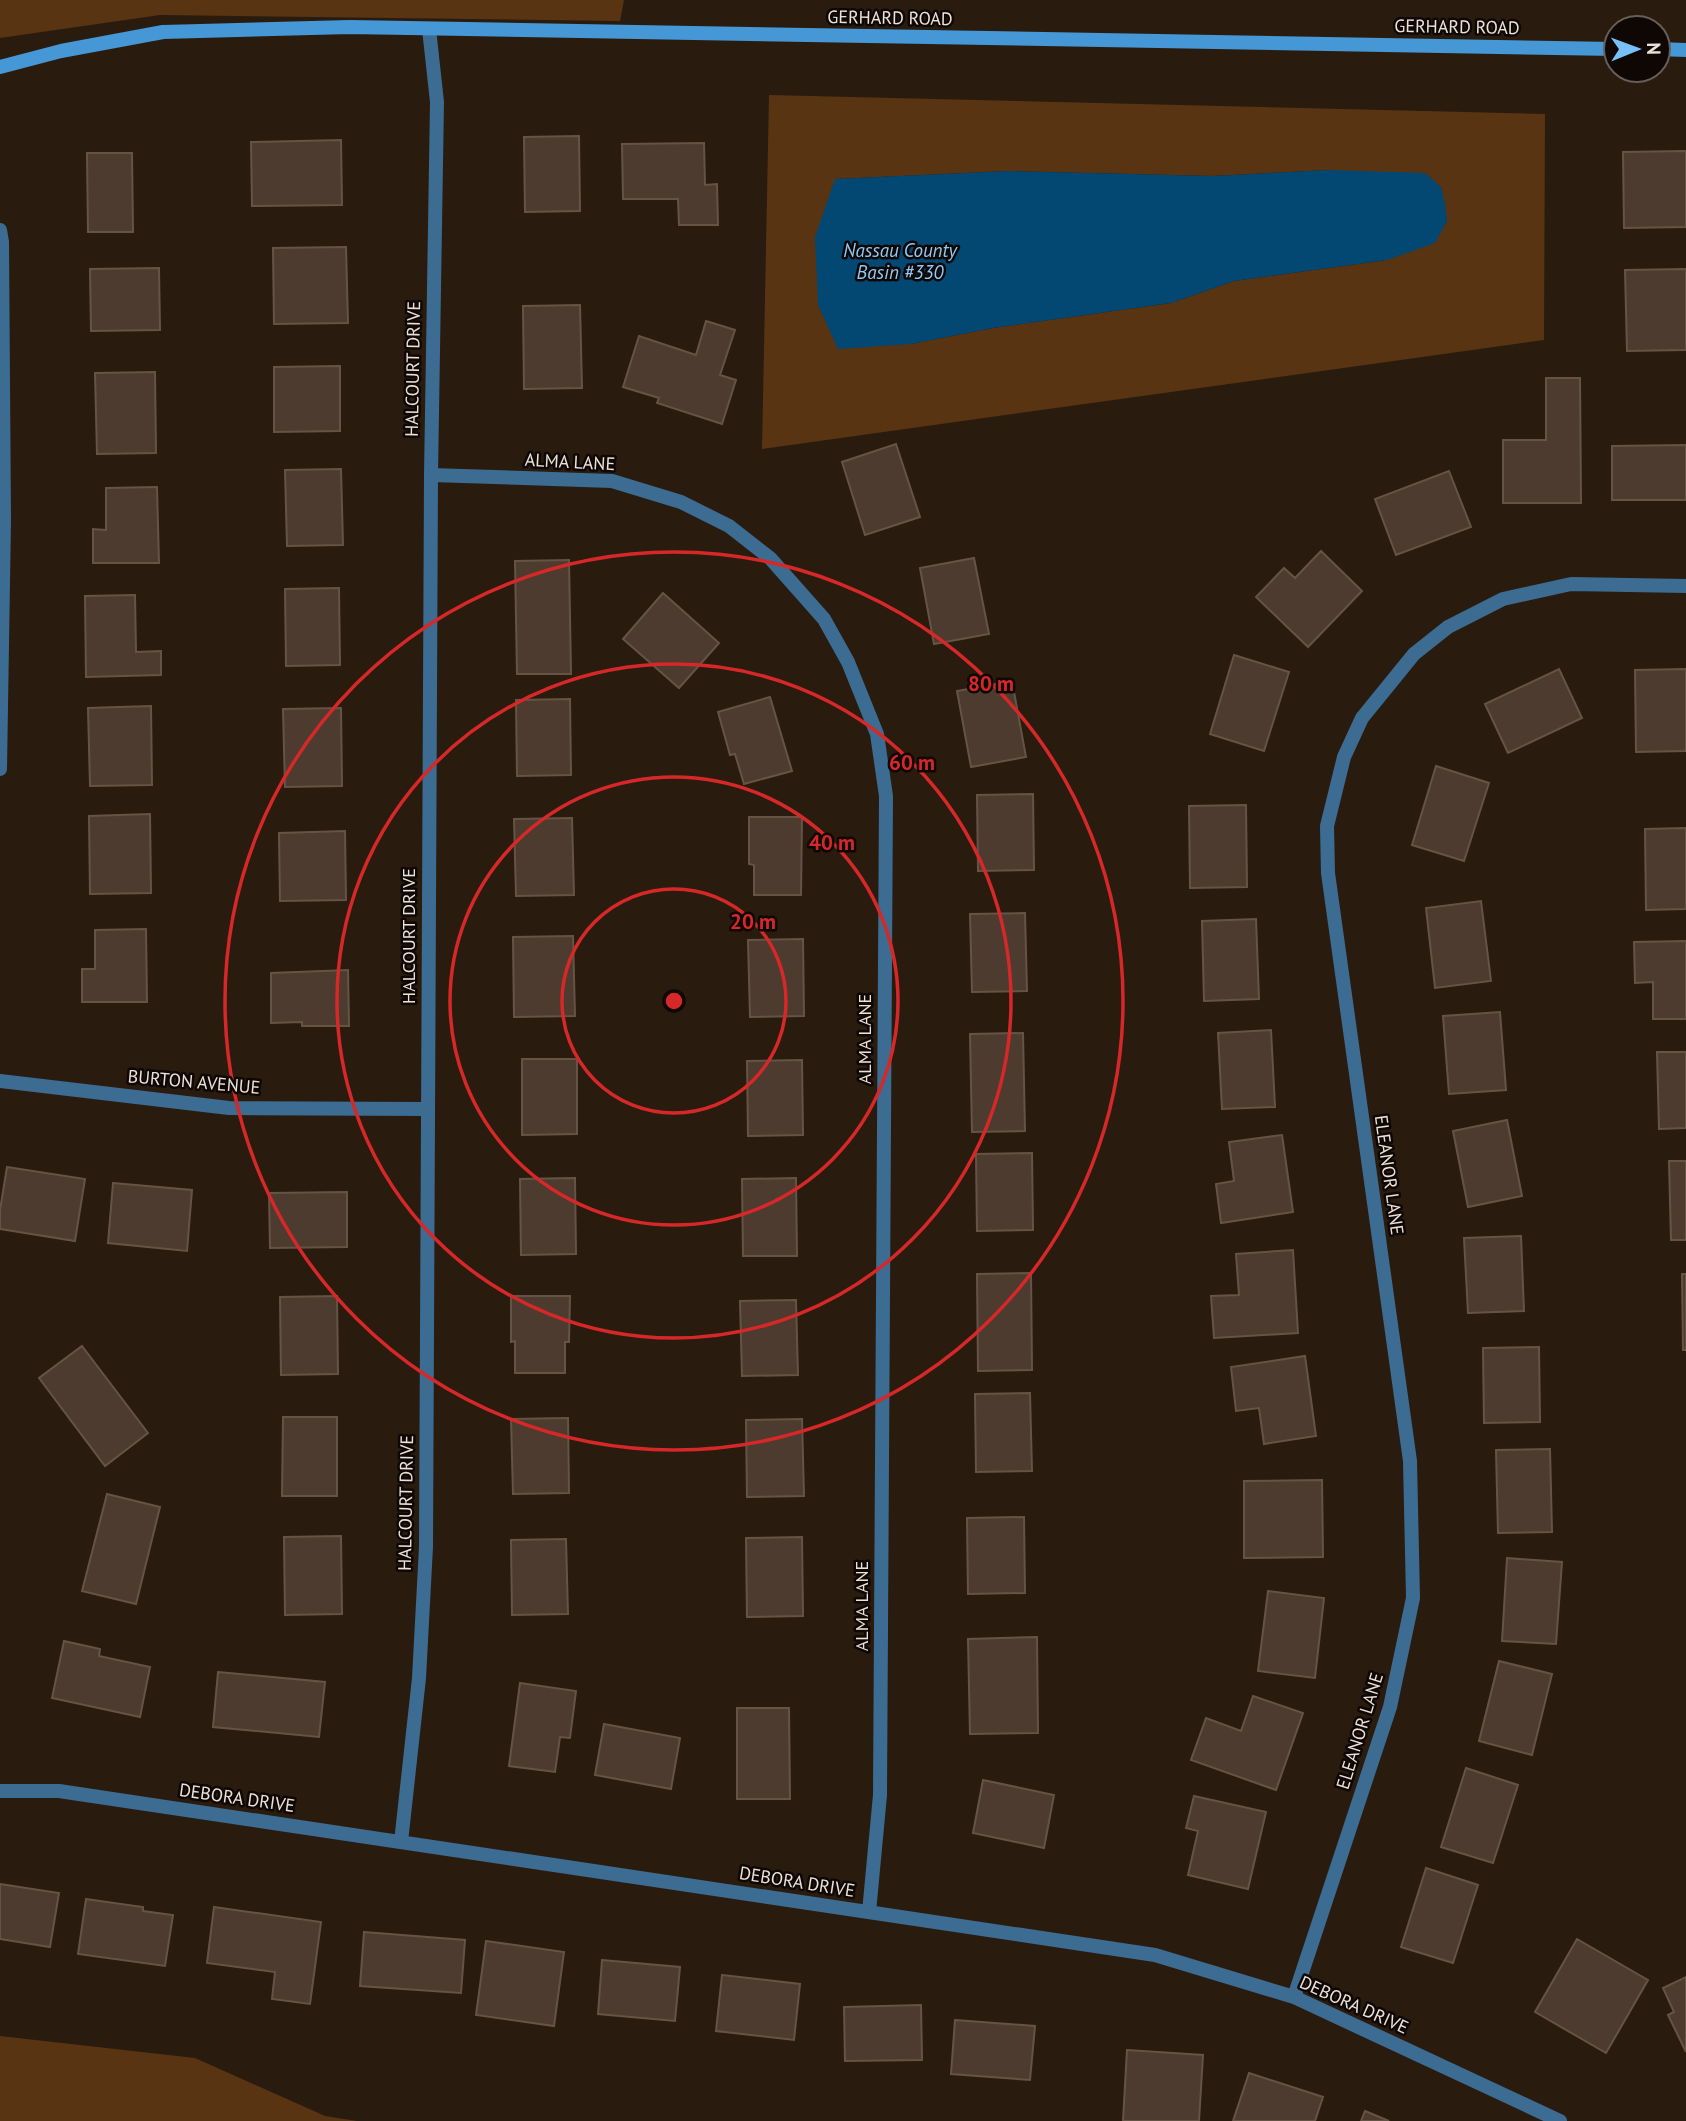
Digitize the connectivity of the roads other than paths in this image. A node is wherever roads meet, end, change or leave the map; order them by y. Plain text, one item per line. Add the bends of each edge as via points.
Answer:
1 (429, 29) junction
2 (1602, 49) edge
3 (0, 67) edge
4 (0, 230) edge
5 (431, 475) junction
6 (1686, 586) edge
7 (0, 769) edge
8 (0, 1081) edge
9 (427, 1110) junction
10 (0, 1791) edge
11 (401, 1842) junction
12 (869, 1912) junction
13 (1294, 1997) junction
14 (1560, 2121) edge

1 - 2 street, GERHARD ROAD
1 - 3 street, GERHARD ROAD via 163,32
1 - 5 street, HALCOURT DRIVE via 436,102
4 - 7 street via 4,521
5 - 9 street, HALCOURT DRIVE
5 - 12 street, ALMA LANE via 612,481 681,502 729,526 770,558 824,619 848,662 877,734 886,796 880,1795
6 - 13 street, ELEANOR LANE via 1571,584 1503,600 1448,627 1414,654 1362,718 1344,757 1327,826 1328,873 1410,1461 1413,1598 1390,1707
8 - 9 street, BURTON AVENUE via 229,1108
9 - 11 street, HALCOURT DRIVE via 426,1547 419,1678
10 - 11 street, DEBORA DRIVE via 59,1791
11 - 12 street, DEBORA DRIVE
12 - 13 street, DEBORA DRIVE via 1156,1955
13 - 14 street, DEBORA DRIVE

